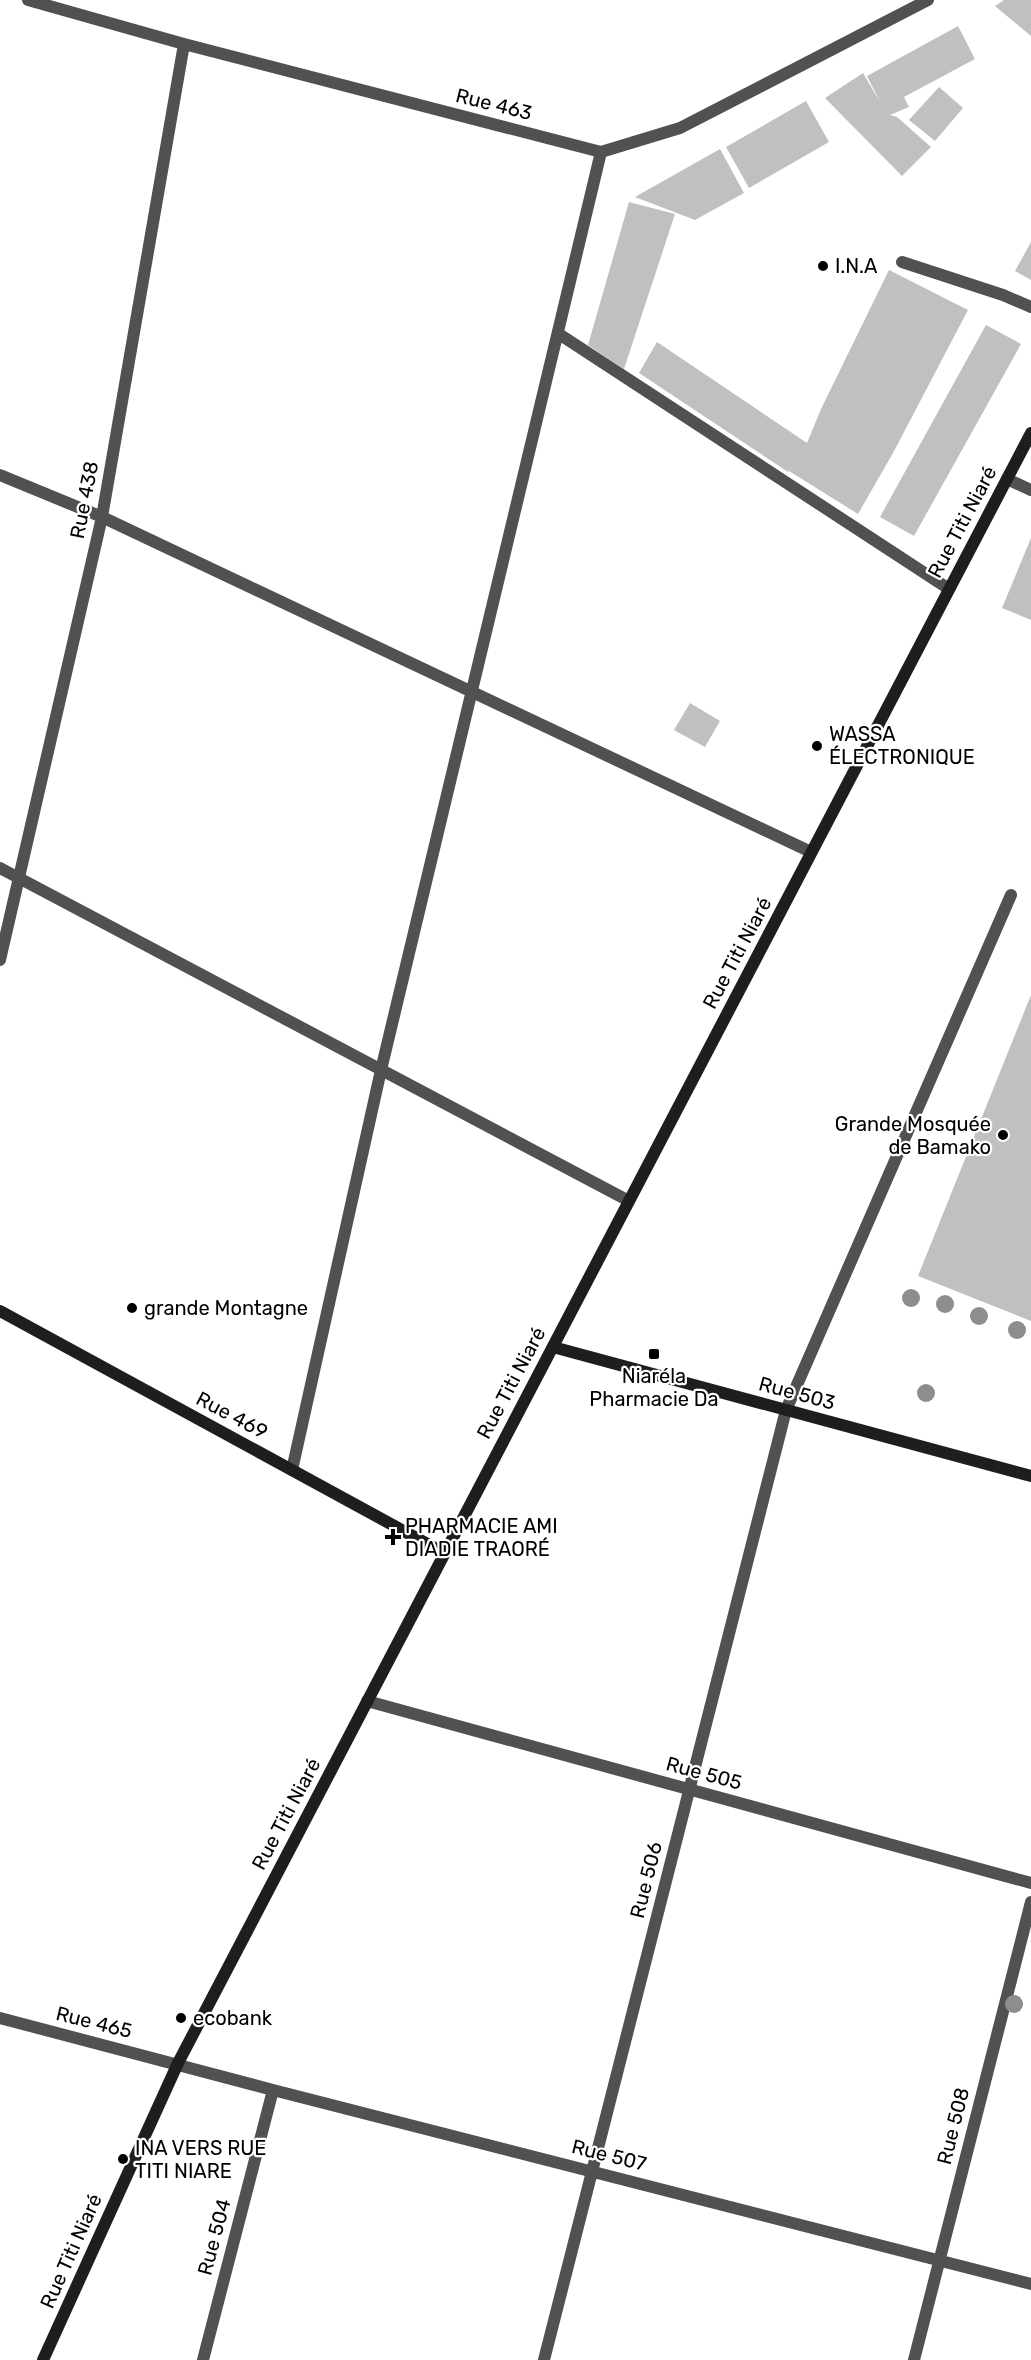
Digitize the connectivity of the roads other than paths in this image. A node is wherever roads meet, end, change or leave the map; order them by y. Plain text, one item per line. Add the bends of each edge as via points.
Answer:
1 (28, 0) edge
2 (928, 0) edge
3 (184, 44) junction
4 (601, 152) junction
5 (902, 262) dead end
6 (1031, 307) edge
7 (559, 334) junction
8 (1031, 433) edge
9 (0, 475) edge
10 (1007, 479) junction
11 (1031, 490) edge
12 (102, 517) junction
13 (949, 589) junction
14 (472, 692) junction
15 (812, 852) junction
16 (0, 868) edge
17 (19, 878) junction
18 (1011, 895) dead end
19 (0, 960) edge
20 (381, 1070) junction
21 (629, 1201) junction
22 (0, 1311) edge
23 (553, 1347) junction
24 (786, 1410) junction
25 (292, 1470) junction
26 (1031, 1476) edge
27 (444, 1553) junction
28 (367, 1701) junction
29 (689, 1789) junction
30 (1031, 1882) edge
31 (1031, 1902) edge
32 (0, 2018) edge
33 (178, 2063) junction
34 (273, 2090) junction
35 (592, 2171) junction
36 (939, 2260) junction
37 (1031, 2284) edge
38 (43, 2360) edge
39 (203, 2360) edge
40 (544, 2360) edge
41 (914, 2360) edge

1 - 3 street, Rue 463
2 - 4 street via 680,128
3 - 4 street, Rue 463
3 - 12 street, Rue 438
4 - 7 street
5 - 6 street
7 - 13 street
7 - 14 street
8 - 10 main road, Rue Titi Niaré
9 - 12 street
10 - 11 street
10 - 13 main road, Rue Titi Niaré
12 - 14 street
12 - 17 street, Rue 438
13 - 15 main road, Rue Titi Niaré
14 - 15 street
14 - 20 street
15 - 21 main road, Rue Titi Niaré
16 - 17 street
17 - 19 street, Rue 438
17 - 20 street
18 - 24 street, Rue 506
20 - 21 street
20 - 25 street
21 - 23 main road, Rue Titi Niaré
22 - 25 main road, Rue 469
23 - 24 main road, Rue 503
23 - 27 main road, Rue Titi Niaré
24 - 26 main road, Rue 503
24 - 29 street, Rue 506
25 - 27 main road, Rue 469
27 - 28 main road, Rue Titi Niaré
28 - 29 street, Rue 505
28 - 33 main road, Rue Titi Niaré
29 - 30 street, Rue 505
29 - 35 street, Rue 506
31 - 36 street, Rue 508
32 - 33 street, Rue 465
33 - 34 street, Rue 507
33 - 38 main road, Rue Titi Niaré
34 - 35 street, Rue 507
34 - 39 street, Rue 504
35 - 36 street, Rue 507
35 - 40 street, Rue 506
36 - 37 street, Rue 507
36 - 41 street, Rue 508

